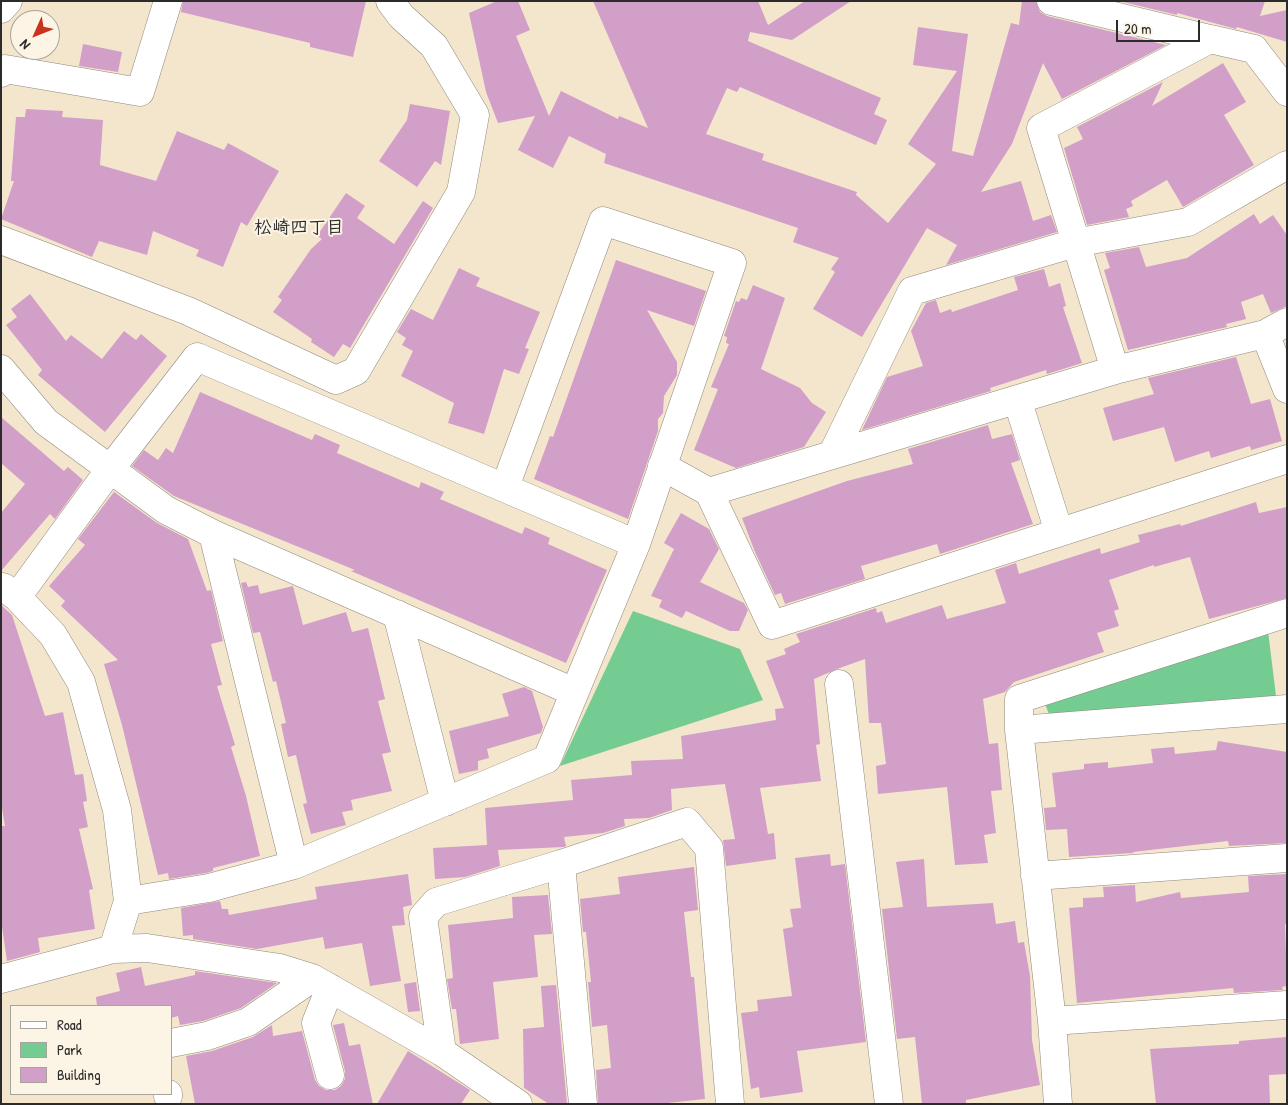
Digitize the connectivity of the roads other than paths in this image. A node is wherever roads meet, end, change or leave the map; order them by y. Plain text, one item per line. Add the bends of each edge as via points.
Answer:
1 (8, 1) edge
2 (168, 1) edge
3 (390, 1) edge
4 (1051, 1) edge
5 (1, 9) edge
6 (1210, 39) junction
7 (1, 73) edge
8 (1287, 92) edge
9 (1287, 166) edge
10 (1, 240) edge
11 (1075, 243) junction
12 (1276, 328) edge
13 (1, 369) edge
14 (1115, 370) junction
15 (1287, 389) edge
16 (1017, 399) junction
17 (832, 455) junction
18 (1287, 459) edge
19 (662, 466) junction
20 (111, 468) junction
21 (505, 487) junction
22 (709, 492) junction
23 (1059, 532) junction
24 (213, 534) junction
25 (636, 544) junction
26 (9, 592) edge
27 (1287, 613) edge
28 (397, 614) junction
29 (839, 684) dead end
30 (574, 692) junction
31 (1287, 709) edge
32 (1019, 730) junction
33 (445, 802) junction
34 (1287, 858) edge
35 (561, 864) junction
36 (294, 865) junction
37 (1035, 876) junction
38 (128, 900) junction
39 (113, 949) junction
40 (1, 979) edge
41 (321, 983) junction
42 (1287, 1005) edge
43 (1052, 1021) junction
44 (172, 1043) edge
45 (442, 1052) junction
46 (330, 1075) dead end
47 (518, 1104) edge
48 (583, 1104) edge
49 (730, 1104) edge
50 (889, 1104) edge
51 (1058, 1104) edge

1 - 5 main road
2 - 7 main road via 140,92 5,69
3 - 10 main road via 401,16 434,46 475,115 461,192 356,371 336,380 188,311
4 - 6 main road
6 - 8 main road via 1254,49
6 - 11 main road via 1041,128
9 - 11 main road via 1188,222
11 - 14 main road
11 - 17 main road via 912,290
12 - 14 main road
12 - 15 main road
13 - 20 main road via 46,422
14 - 16 main road
16 - 17 main road
16 - 23 main road
17 - 22 main road
18 - 23 main road
19 - 21 main road via 732,263 603,221
19 - 22 main road
19 - 25 main road
20 - 21 main road via 197,357
20 - 24 main road via 166,510
20 - 26 main road
21 - 25 main road
22 - 23 main road via 772,624
24 - 28 main road
24 - 36 main road
25 - 30 main road
26 - 38 main road via 53,635 81,682 117,810
27 - 32 main road via 1018,699
28 - 30 main road
28 - 33 main road
29 - 50 main road
30 - 33 main road via 546,759
31 - 32 main road
32 - 37 main road
33 - 36 main road
34 - 37 main road
35 - 45 main road via 436,902 423,917
35 - 48 main road
35 - 49 main road via 687,822 709,848
36 - 38 main road via 209,888
37 - 43 main road
38 - 39 main road
39 - 40 main road
39 - 41 main road via 147,948 280,968
41 - 44 main road via 248,1022 207,1036
41 - 45 main road
41 - 46 main road via 316,1023
42 - 43 main road
43 - 51 main road
45 - 47 main road

